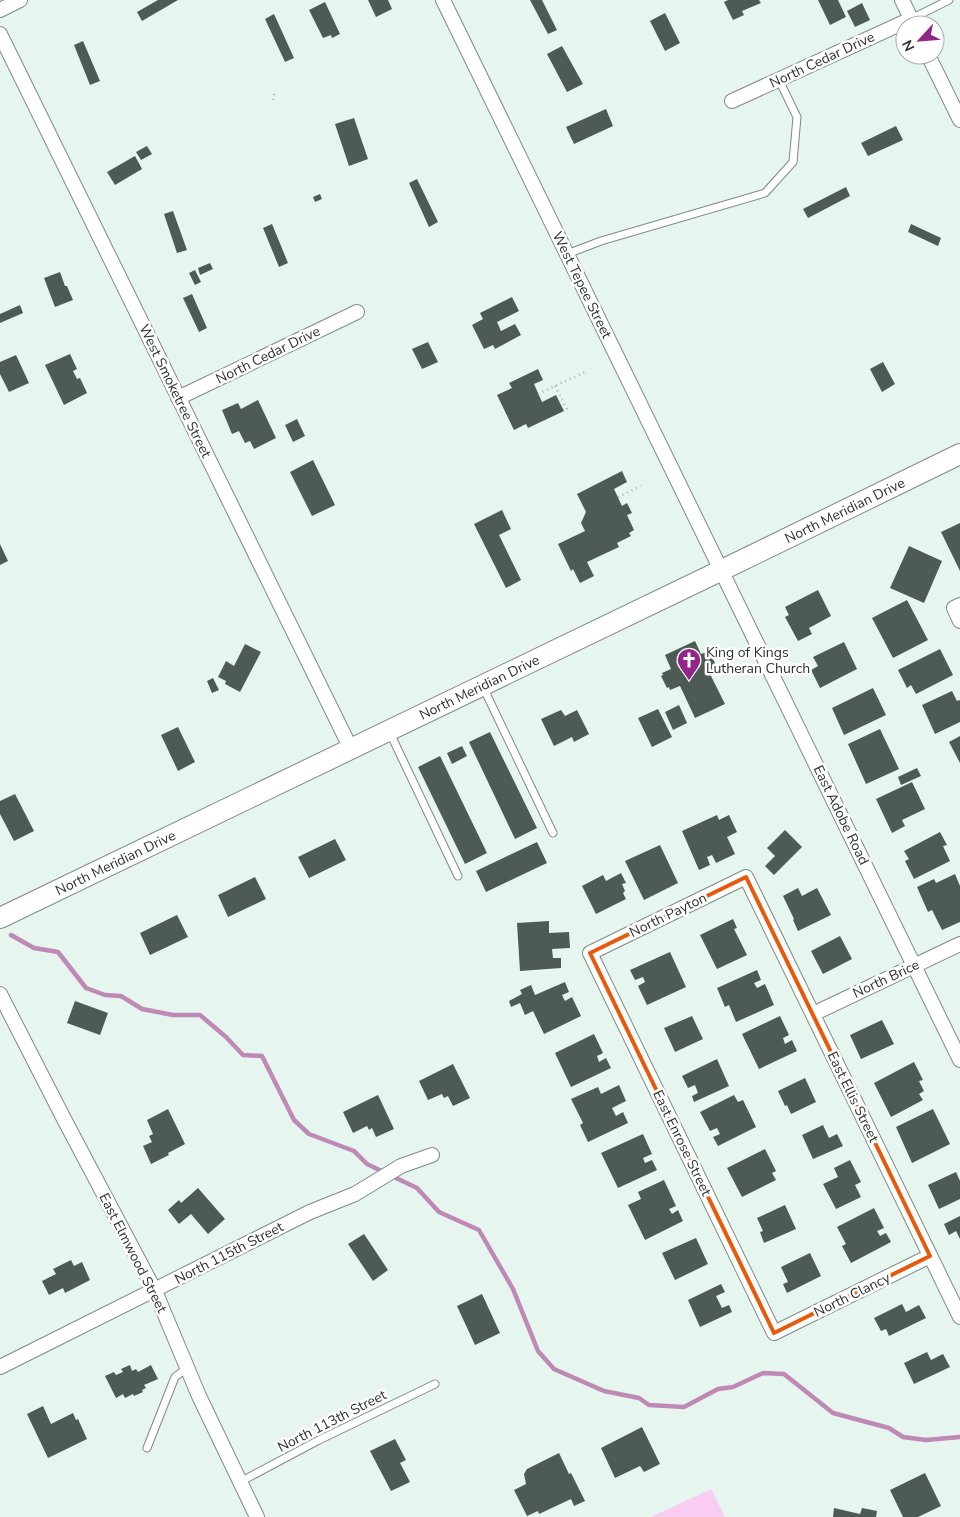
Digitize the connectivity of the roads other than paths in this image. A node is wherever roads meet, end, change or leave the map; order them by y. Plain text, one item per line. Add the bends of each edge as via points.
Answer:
1 (20, 0) edge
2 (443, 0) edge
3 (902, 0) edge
4 (950, 0) edge
5 (0, 10) edge
6 (909, 15) edge
7 (924, 15) edge
8 (895, 29) edge
9 (0, 34) edge
10 (933, 65) edge
11 (779, 80) junction
12 (732, 101) dead end
13 (960, 120) edge
14 (567, 254) junction
15 (357, 312) dead end
16 (178, 398) junction
17 (960, 454) edge
18 (722, 570) junction
19 (482, 686) junction
20 (389, 730) junction
21 (350, 748) junction
22 (553, 834) dead end
23 (458, 876) dead end
24 (746, 877) joint
25 (0, 918) edge
26 (960, 944) edge
27 (590, 954) joint
28 (914, 966) junction
29 (0, 994) edge
30 (813, 1014) junction
31 (960, 1060) edge
32 (432, 1155) dead end
33 (930, 1256) junction
34 (155, 1291) junction
35 (960, 1317) edge
36 (774, 1333) joint
37 (0, 1367) edge
38 (187, 1368) junction
39 (435, 1384) dead end
40 (147, 1448) dead end
41 (240, 1482) junction
42 (258, 1517) edge

1 - 5 street
2 - 14 street, West Tepee Street
3 - 6 street
4 - 7 lane
8 - 11 street, North Cedar Drive
9 - 16 street, West Smoketree Street
10 - 13 street
11 - 12 street, North Cedar Drive
11 - 14 lane via 797,117 793,162 765,193
14 - 18 street, West Tepee Street
15 - 16 street, North Cedar Drive
16 - 21 street, West Smoketree Street
17 - 18 street, North Meridian Drive
18 - 19 street, North Meridian Drive
18 - 28 street, East Adobe Road
19 - 20 street, North Meridian Drive
19 - 22 lane
20 - 21 street, North Meridian Drive
20 - 23 lane
21 - 25 street, North Meridian Drive
24 - 27 street, North Payton
24 - 30 street, East Ellis Street
26 - 28 street, North Brice
27 - 36 street, East Enrose Street
28 - 30 street, North Brice
28 - 31 street, East Adobe Road
29 - 34 street, East Elmwood Street
30 - 33 street, East Ellis Street
32 - 34 street, North 115th Street via 401,1166 355,1194 310,1212
33 - 35 street, East Ellis Street
33 - 36 street, North Clancy
34 - 37 street, North 115th Street
34 - 38 street, East Elmwood Street
38 - 40 lane via 175,1377
38 - 41 street, East Elmwood Street
39 - 41 lane, North 113th Street
41 - 42 street, East Elmwood Street

